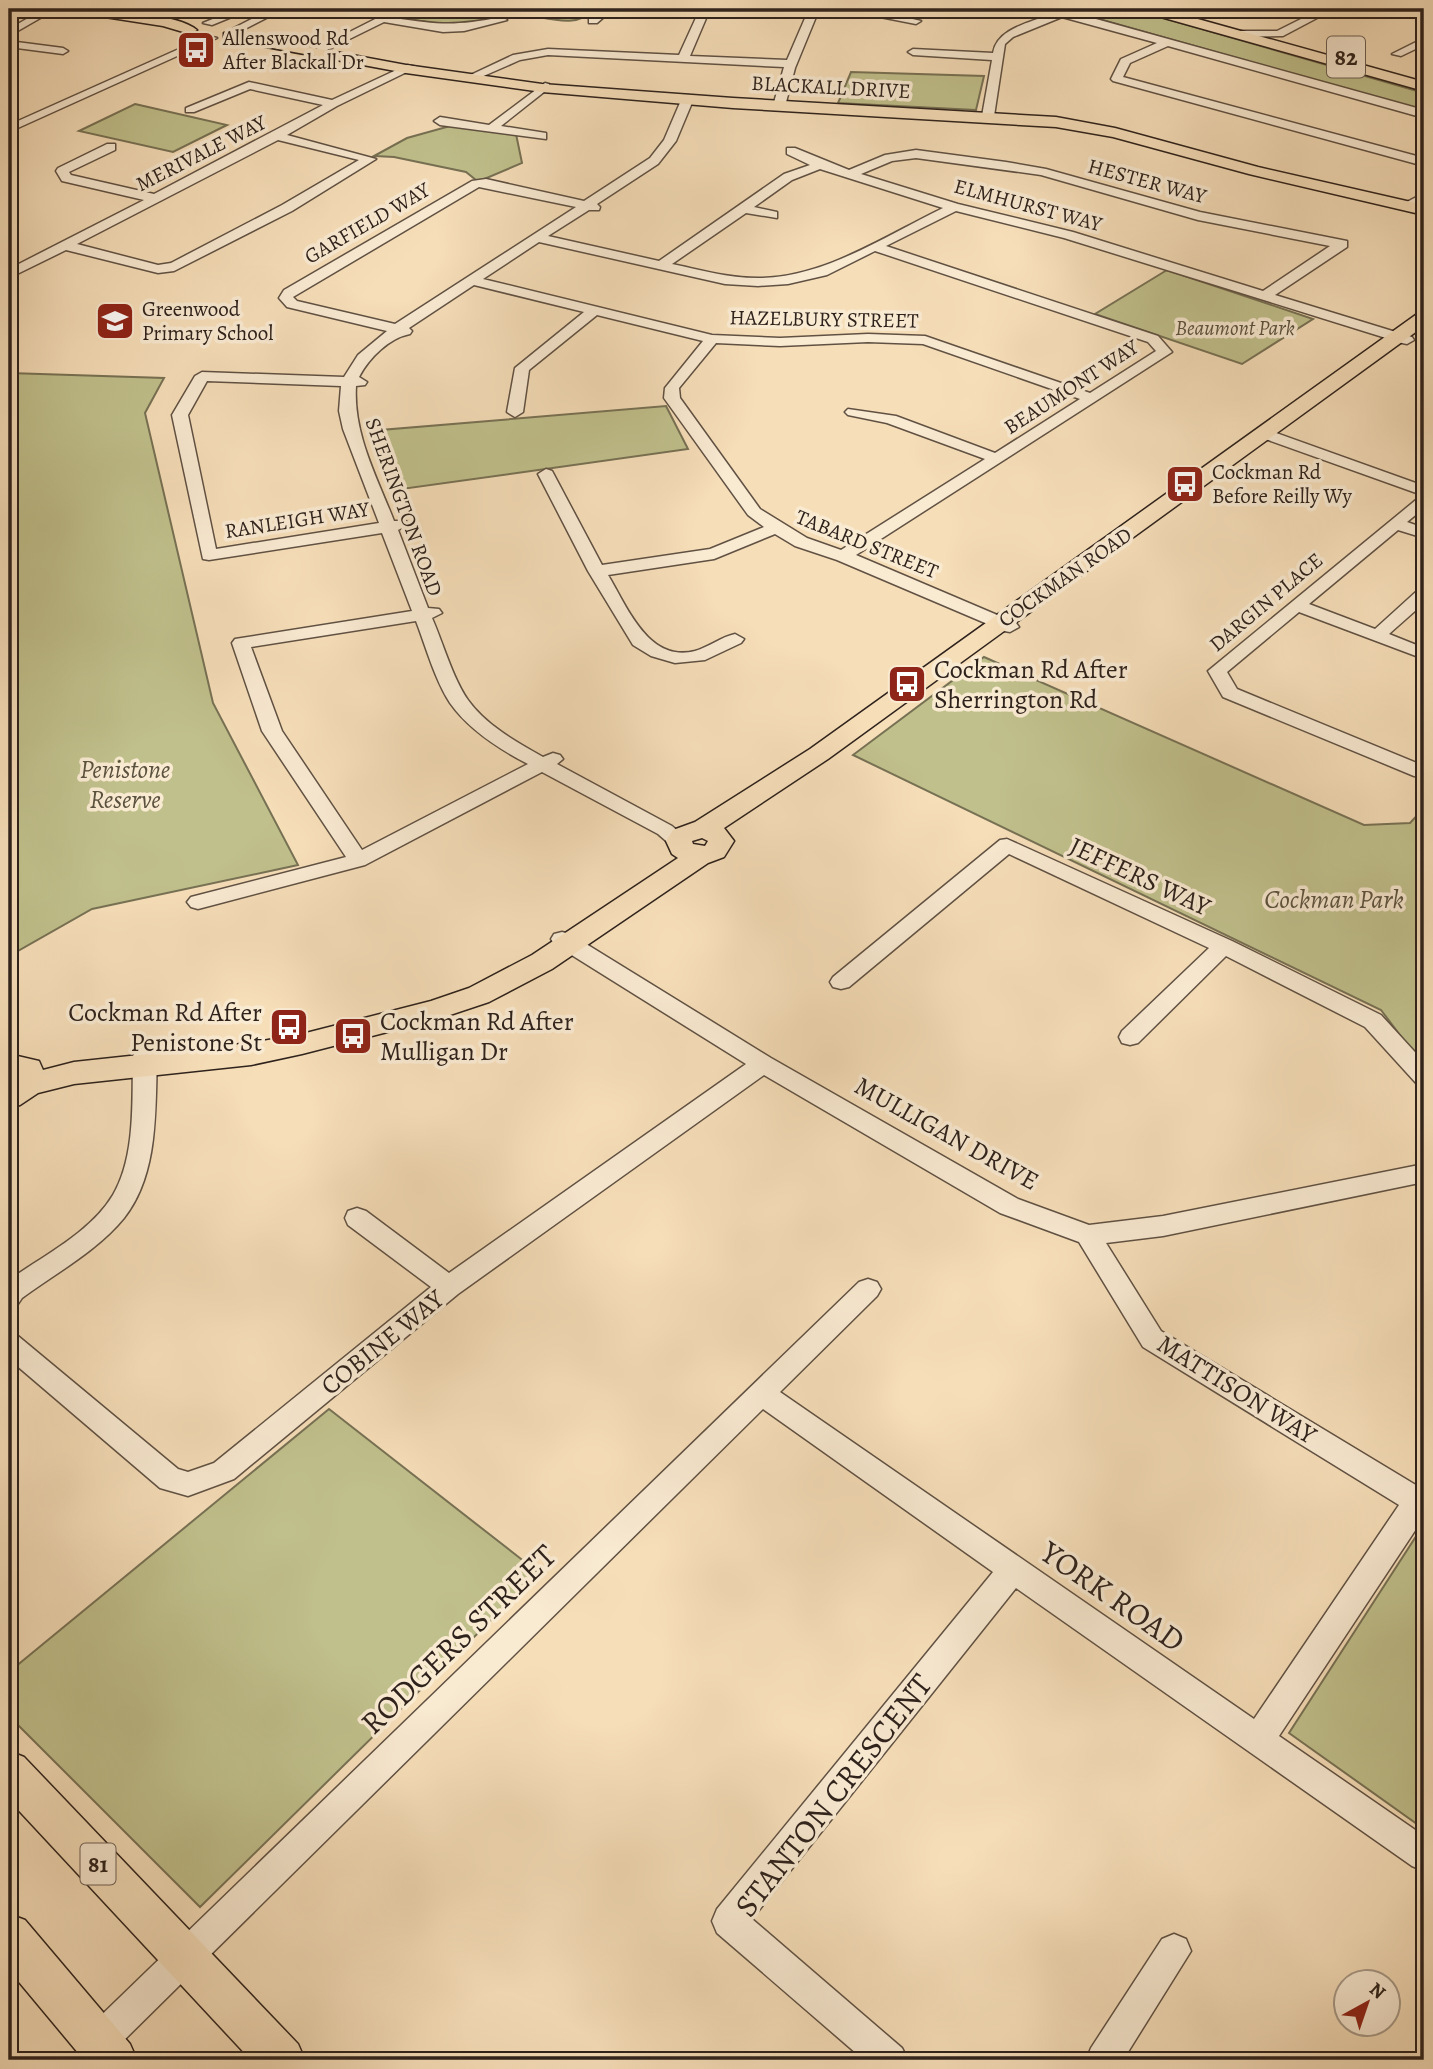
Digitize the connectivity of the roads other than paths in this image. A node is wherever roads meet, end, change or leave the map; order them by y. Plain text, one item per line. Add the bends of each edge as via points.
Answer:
1 (51, 9) edge
2 (79, 9) edge
3 (246, 9) edge
4 (279, 9) edge
5 (404, 9) edge
6 (608, 9) edge
7 (705, 9) edge
8 (814, 9) edge
9 (1045, 9) edge
10 (1148, 9) edge
11 (1176, 9) edge
12 (1319, 9) edge
13 (1329, 9) edge
14 (113, 10) edge
15 (1063, 13) junction
16 (383, 19) junction
17 (502, 20) dead end
18 (593, 21) dead end
19 (916, 21) dead end
20 (194, 29) junction
21 (10, 30) edge
22 (1273, 31) junction
23 (235, 32) junction
24 (1238, 34) junction
25 (212, 38) junction
26 (1424, 41) edge
27 (1168, 42) junction
28 (9, 44) edge
29 (1283, 47) junction
30 (63, 51) dead end
31 (318, 51) junction
32 (913, 52) dead end
33 (1397, 54) dead end
34 (997, 57) junction
35 (683, 58) junction
36 (791, 64) junction
37 (409, 68) junction
38 (470, 78) junction
39 (1424, 79) edge
40 (543, 87) junction
41 (1424, 87) edge
42 (691, 99) junction
43 (333, 104) junction
44 (780, 105) junction
45 (190, 110) dead end
46 (1424, 114) edge
47 (989, 115) junction
48 (440, 121) dead end
49 (492, 128) junction
50 (9, 129) edge
51 (276, 136) junction
52 (542, 136) dead end
53 (111, 147) dead end
54 (791, 151) dead end
55 (1424, 162) edge
56 (820, 165) junction
57 (852, 173) junction
58 (153, 198) junction
59 (1419, 205) edge
60 (590, 206) junction
61 (954, 207) junction
62 (743, 208) junction
63 (772, 215) dead end
64 (542, 238) junction
65 (63, 245) junction
66 (876, 247) junction
67 (661, 266) junction
68 (9, 274) edge
69 (475, 281) junction
70 (1264, 296) junction
71 (594, 311) junction
72 (1424, 318) edge
73 (402, 330) junction
74 (1410, 335) edge
75 (712, 339) junction
76 (354, 382) junction
77 (1091, 398) junction
78 (515, 412) dead end
79 (853, 412) dead end
80 (1267, 435) junction
81 (998, 459) junction
82 (546, 474) dead end
83 (1424, 491) edge
84 (1424, 500) edge
85 (1396, 523) junction
86 (395, 526) junction
87 (776, 528) junction
88 (1424, 533) edge
89 (843, 556) junction
90 (597, 571) junction
91 (1424, 594) edge
92 (1297, 606) junction
93 (427, 614) junction
94 (1005, 625) junction
95 (1377, 636) junction
96 (736, 639) dead end
97 (1424, 654) edge
98 (548, 762) junction
99 (1421, 772) dead end
100 (696, 840) junction
101 (358, 860) junction
102 (198, 902) dead end
103 (566, 942) junction
104 (1224, 946) junction
105 (841, 982) dead end
106 (1130, 1037) dead end
107 (145, 1062) junction
108 (763, 1064) junction
109 (17, 1072) edge
110 (1424, 1077) edge
111 (1424, 1173) edge
112 (356, 1218) dead end
113 (1088, 1235) junction
114 (449, 1287) junction
115 (868, 1289) dead end
116 (9, 1297) edge
117 (9, 1344) edge
118 (763, 1395) junction
119 (1421, 1503) edge
120 (1013, 1569) junction
121 (1258, 1740) junction
122 (9, 1772) edge
123 (1424, 1855) edge
124 (9, 1936) edge
125 (1174, 1951) dead end
126 (186, 1956) junction
127 (106, 2051) edge
128 (282, 2060) edge
129 (890, 2060) edge
130 (1103, 2060) edge

1 - 21 street
2 - 14 main road
3 - 20 street
4 - 23 street
5 - 16 street
6 - 18 street
7 - 35 street
8 - 19 street via 870,12
8 - 36 street
9 - 15 street
10 - 24 main road, 82
11 - 22 main road, 82
12 - 22 street
13 - 22 street via 1279,34
14 - 20 main road
15 - 27 street
15 - 34 street via 1009,35 1000,43
16 - 17 street via 443,29
16 - 31 street
20 - 23 main road, BLACKALL DRIVE via 227,23
20 - 25 main road via 198,37
22 - 24 street
22 - 29 street via 1270,40
22 - 39 main road, 82
23 - 25 main road
23 - 31 main road, BLACKALL DRIVE
24 - 29 main road, 82
25 - 50 street
26 - 33 street
27 - 46 street
27 - 55 street via 1125,61 1117,79
28 - 30 street
29 - 41 main road, 82
31 - 37 main road, BLACKALL DRIVE
32 - 34 street
34 - 47 street
35 - 36 street
35 - 38 street via 532,53
36 - 44 street
37 - 38 main road, BLACKALL DRIVE
37 - 43 street, MERIVALE WAY
38 - 40 main road, BLACKALL DRIVE
40 - 42 main road, BLACKALL DRIVE
40 - 49 street
42 - 44 main road, BLACKALL DRIVE
42 - 60 street via 660,155
43 - 45 street via 249,85
43 - 51 street, MERIVALE WAY
44 - 47 main road, BLACKALL DRIVE
47 - 59 main road, BLACKALL DRIVE via 1098,129 1255,171
48 - 49 street
49 - 52 street
51 - 58 street, MERIVALE WAY
51 - 65 street via 370,159 174,267 158,269
53 - 58 street via 62,171 66,178
54 - 56 street, ELMHURST WAY
56 - 57 street, ELMHURST WAY
56 - 62 street via 788,177
57 - 61 street, ELMHURST WAY
57 - 70 street, HESTER WAY via 889,158 916,154 1006,166 1198,216 1342,244
58 - 65 street, MERIVALE WAY
60 - 64 street
60 - 73 street, GARFIELD WAY via 476,184 286,298 292,304
61 - 66 street
61 - 70 street, ELMHURST WAY via 1068,235
62 - 63 street
62 - 67 street
64 - 67 street
64 - 69 street
65 - 68 street, MERIVALE WAY
66 - 67 street via 822,272 778,281 725,280
66 - 77 street, BEAUMONT WAY via 1153,339 1165,352
69 - 71 street, HAZELBURY STREET
69 - 73 street
70 - 74 street, ELMHURST WAY
71 - 75 street, HAZELBURY STREET
71 - 78 street via 522,368
72 - 74 main road, COCKMAN ROAD
73 - 76 street via 363,358
74 - 80 main road, COCKMAN ROAD
75 - 77 street, HAZELBURY STREET via 925,340
75 - 87 street, TABARD STREET via 673,388 672,398 754,512
76 - 86 street, SHERINGTON ROAD via 347,403 351,429
76 - 86 street, RANLEIGH WAY via 202,376 180,415 209,555
77 - 81 street, BEAUMONT WAY
79 - 81 street via 891,419
80 - 83 street
80 - 94 main road, COCKMAN ROAD via 1137,537
81 - 89 street, BEAUMONT WAY
82 - 90 street
84 - 85 street, DARGIN PLACE
85 - 88 street
85 - 92 street, DARGIN PLACE
86 - 93 street, SHERINGTON ROAD
87 - 89 street, TABARD STREET
87 - 90 street via 714,554
89 - 94 street, TABARD STREET
90 - 96 street via 639,641 657,652 699,656
91 - 95 street
92 - 95 street
92 - 99 street, DARGIN PLACE via 1217,671 1230,693
93 - 98 street, SHERINGTON ROAD via 450,683 466,710 493,735
93 - 101 street via 241,643 272,731
94 - 100 main road, COCKMAN ROAD via 831,759 744,816
95 - 97 street
98 - 100 street, SHERINGTON ROAD via 654,824
98 - 101 street
100 - 103 main road, COCKMAN ROAD
101 - 102 street
103 - 107 main road, COCKMAN ROAD via 478,995 438,1009 302,1044
103 - 108 street, MULLIGAN DRIVE
104 - 105 street, JEFFERS WAY via 1007,845
104 - 106 street
104 - 110 street, JEFFERS WAY via 1373,1021
107 - 109 main road, COCKMAN ROAD via 74,1073
107 - 116 street via 136,1163 123,1200 106,1220
108 - 113 street, MULLIGAN DRIVE via 1009,1206
108 - 114 street, COBINE WAY
111 - 113 street, MULLIGAN DRIVE via 1163,1226
112 - 114 street
113 - 119 street, MATTISON WAY via 1152,1339
114 - 117 street, COBINE WAY via 224,1471 188,1484 170,1479
115 - 118 street, RODGERS STREET
118 - 120 street, YORK ROAD
118 - 126 street, RODGERS STREET
119 - 121 street
120 - 121 street, YORK ROAD
120 - 129 street, STANTON CRESCENT via 729,1921
121 - 123 street, YORK ROAD
122 - 126 main road, 81
124 - 127 main road
125 - 130 street
126 - 127 street, RODGERS STREET
126 - 128 main road, 81

